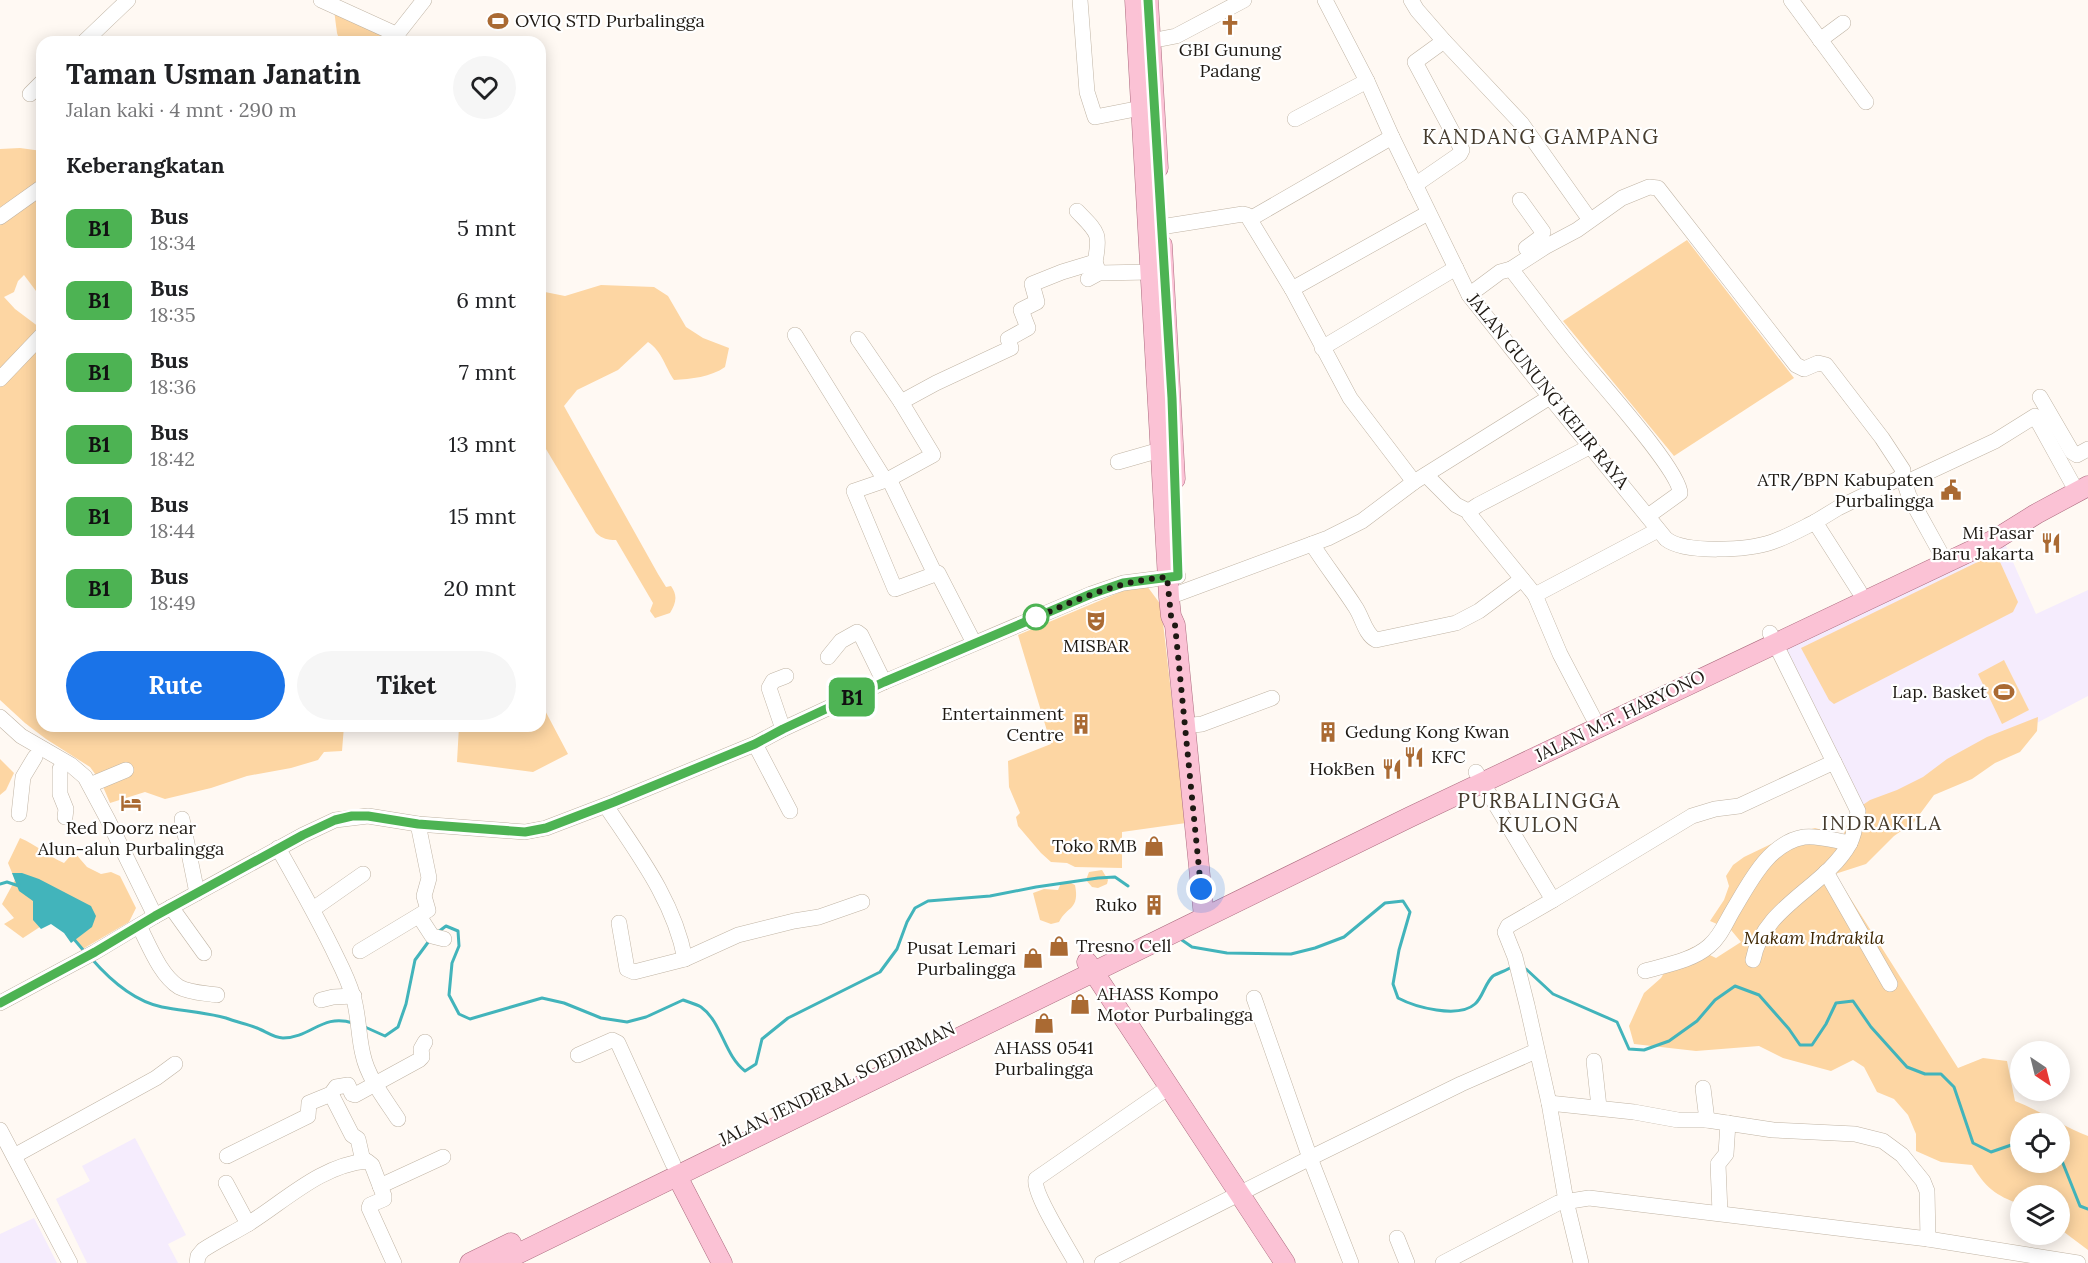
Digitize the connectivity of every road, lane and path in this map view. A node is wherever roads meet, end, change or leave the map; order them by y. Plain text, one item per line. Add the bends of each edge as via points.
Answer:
1 (128, 0) edge
2 (321, 0) edge
3 (424, 0) edge
4 (1080, 0) edge
5 (1135, 0) edge
6 (1148, 0) edge
7 (1244, 0) edge
8 (1325, 0) edge
9 (1791, 0) edge
10 (1413, 4) edge
11 (1843, 23) dead end
12 (90, 36) edge
13 (388, 36) edge
14 (396, 36) edge
15 (1820, 40) junction
16 (1444, 41) junction
17 (1144, 43) junction
18 (1367, 81) junction
19 (36, 88) edge
20 (30, 94) dead end
21 (1866, 102) dead end
22 (1148, 116) junction
23 (1295, 119) dead end
24 (1392, 137) junction
25 (1414, 184) junction
26 (36, 191) edge
27 (1520, 200) dead end
28 (1077, 211) dead end
29 (1428, 213) junction
30 (0, 217) edge
31 (1588, 217) junction
32 (1250, 219) junction
33 (1154, 228) junction
34 (1519, 261) junction
35 (1094, 272) junction
36 (1150, 272) junction
37 (1463, 284) junction
38 (1292, 289) junction
39 (795, 335) dead end
40 (858, 339) dead end
41 (36, 341) edge
42 (1322, 348) junction
43 (0, 379) edge
44 (1550, 397) junction
45 (2040, 397) dead end
46 (901, 402) junction
47 (1591, 446) junction
48 (2088, 449) edge
49 (1160, 450) junction
50 (1118, 462) dead end
51 (887, 479) junction
52 (1420, 479) junction
53 (1903, 479) junction
54 (2082, 489) edge
55 (1470, 512) junction
56 (2036, 514) junction
57 (1648, 516) junction
58 (1815, 522) junction
59 (1658, 530) junction
60 (1312, 544) junction
61 (1940, 552) junction
62 (935, 574) junction
63 (1522, 579) junction
64 (1173, 586) junction
65 (1859, 591) junction
66 (1535, 595) junction
67 (1773, 638) junction
68 (974, 644) junction
69 (828, 657) dead end
70 (786, 676) dead end
71 (884, 682) junction
72 (1272, 698) dead end
73 (0, 717) edge
74 (1593, 717) junction
75 (1185, 726) junction
76 (783, 729) junction
77 (0, 731) edge
78 (755, 744) junction
79 (35, 757) junction
80 (1834, 762) junction
81 (60, 769) junction
82 (126, 770) dead end
83 (1480, 777) junction
84 (90, 785) junction
85 (606, 806) junction
86 (790, 811) dead end
87 (19, 814) dead end
88 (65, 817) dead end
89 (182, 819) dead end
90 (104, 823) junction
91 (418, 824) junction
92 (1850, 843) junction
93 (278, 849) junction
94 (1826, 872) junction
95 (363, 874) dead end
96 (197, 893) junction
97 (1553, 900) junction
98 (862, 902) dead end
99 (171, 908) junction
100 (313, 909) junction
101 (1203, 911) junction
102 (419, 916) junction
103 (147, 921) junction
104 (619, 923) dead end
105 (444, 939) dead end
106 (360, 951) dead end
107 (204, 953) dead end
108 (685, 959) junction
109 (1753, 960) dead end
110 (1090, 967) junction
111 (1645, 971) dead end
112 (1890, 984) dead end
113 (217, 995) dead end
114 (354, 996) junction
115 (1254, 998) dead end
116 (321, 1000) dead end
117 (0, 1003) edge
118 (425, 1042) dead end
119 (1536, 1051) junction
120 (578, 1054) dead end
121 (1594, 1061) dead end
122 (175, 1064) dead end
123 (376, 1084) junction
124 (1169, 1088) junction
125 (1704, 1088) dead end
126 (331, 1094) junction
127 (1549, 1103) junction
128 (1599, 1107) junction
129 (398, 1119) dead end
130 (1707, 1120) junction
131 (1728, 1123) junction
132 (0, 1132) edge
133 (14, 1156) junction
134 (227, 1156) dead end
135 (443, 1157) dead end
136 (1310, 1158) junction
137 (363, 1161) junction
138 (675, 1170) junction
139 (226, 1183) dead end
140 (380, 1186) junction
141 (1239, 1193) junction
142 (1566, 1201) junction
143 (1720, 1213) junction
144 (248, 1224) junction
145 (1397, 1238) dead end
146 (1928, 1239) junction
147 (2071, 1262) edge
148 (69, 1263) edge
149 (197, 1263) edge
150 (394, 1263) edge
151 (470, 1263) edge
152 (499, 1263) edge
153 (722, 1263) edge
154 (1077, 1263) edge
155 (1102, 1263) edge
156 (1285, 1263) edge
157 (1352, 1263) edge
158 (1407, 1263) edge
159 (1443, 1263) edge
160 (1581, 1263) edge

1 - 12 street
2 - 13 street
3 - 14 street
4 - 22 street via 1087,92 1095,117
5 - 17 main road
6 - 17 main road
7 - 17 street via 1176,36
8 - 18 street, JALAN GUNUNG KELIR RAYA
9 - 15 street
10 - 16 street
11 - 15 street
15 - 21 street
16 - 25 street via 1415,62 1461,152
16 - 31 street via 1522,124
17 - 22 main road
18 - 23 street
18 - 24 street, JALAN GUNUNG KELIR RAYA
19 - 20 street
22 - 33 main road
24 - 25 street, JALAN GUNUNG KELIR RAYA
24 - 32 street
25 - 29 street, JALAN GUNUNG KELIR RAYA
26 - 30 street
27 - 34 street via 1543,232 1522,250
28 - 35 street via 1099,240
29 - 37 street, JALAN GUNUNG KELIR RAYA
29 - 38 street
31 - 34 street via 1567,237
31 - 53 street via 1629,195 1649,187 1658,188 1796,365 1804,369 1815,363 1826,365 1882,438 1903,470
32 - 33 street via 1243,214
32 - 38 street
33 - 36 main road
33 - 64 main road via 1172,398
34 - 37 street
34 - 57 street via 1577,355 1662,458 1680,487 1680,493
35 - 36 street
35 - 46 street via 1062,272 1032,284 1037,302 1021,310 1028,328 1008,339 1011,348
36 - 49 main road
37 - 42 street
37 - 44 street, JALAN GUNUNG KELIR RAYA
38 - 42 street
39 - 51 street
40 - 46 street
41 - 43 street
42 - 52 street via 1365,419
44 - 47 street, JALAN GUNUNG KELIR RAYA
44 - 52 street
45 - 48 street via 2072,452 2077,455
46 - 51 street via 934,454
47 - 55 street
47 - 57 street, JALAN GUNUNG KELIR RAYA
49 - 50 street
49 - 64 main road
51 - 62 street
51 - 62 street via 854,493 895,588
52 - 55 street
52 - 60 street via 1362,521
53 - 54 street, JALAN GUNUNG KELIR RAYA via 1995,441 2035,416
53 - 58 street, JALAN GUNUNG KELIR RAYA
53 - 61 street
54 - 56 main road, JALAN M.T. HARYONO
55 - 63 street
56 - 61 main road, JALAN M.T. HARYONO via 2003,521
56 - 67 main road, JALAN M.T. HARYONO via 1996,539
57 - 59 street, JALAN GUNUNG KELIR RAYA
58 - 59 street, JALAN GUNUNG KELIR RAYA via 1770,543 1732,548 1675,545
58 - 65 street
59 - 66 street
60 - 63 street via 1376,640 1456,623
60 - 64 street
61 - 65 main road, JALAN M.T. HARYONO
62 - 68 street via 940,575
63 - 66 street
64 - 68 street via 1145,579 1107,588
64 - 75 main road via 1179,615 1175,625
65 - 67 main road, JALAN M.T. HARYONO
66 - 74 street
67 - 74 main road, JALAN M.T. HARYONO
67 - 80 street
67 - 83 main road, JALAN M.T. HARYONO
68 - 71 street
69 - 71 street via 841,641 857,632
70 - 76 street via 773,681 769,688
71 - 76 street
72 - 75 street via 1202,724
73 - 84 street via 30,743 71,765
74 - 83 main road, JALAN M.T. HARYONO
75 - 101 main road
76 - 78 street
77 - 79 street
78 - 85 street
78 - 86 street
79 - 81 street
79 - 87 street via 23,777
80 - 92 street via 1858,811
80 - 97 street via 1739,806 1692,816
81 - 88 street
81 - 90 street via 76,782
82 - 84 street
83 - 97 street
83 - 101 main road, JALAN M.T. HARYONO
84 - 90 street
85 - 91 street via 525,832
85 - 108 street via 660,888 681,936
89 - 96 street
90 - 103 street
91 - 93 street via 352,816 318,827
91 - 102 street via 429,878 424,896 428,910
92 - 94 street
92 - 111 street via 1806,837 1780,847 1766,859 1710,946 1698,954
93 - 96 street
93 - 100 street
94 - 109 street via 1767,926
94 - 112 street
95 - 100 street
96 - 99 street
97 - 119 street via 1508,926 1505,932 1515,957
98 - 108 street via 819,917 738,934
99 - 103 street
99 - 107 street
100 - 114 street
101 - 110 main road, JALAN JENDERAL SOEDIRMAN
102 - 105 street via 432,936
102 - 106 street
103 - 113 street via 167,975 191,992
103 - 117 street
104 - 108 street via 627,969 631,972
110 - 124 main road
110 - 138 main road, JALAN JENDERAL SOEDIRMAN
114 - 116 street
114 - 123 street via 362,1052
115 - 136 street
118 - 123 street via 421,1059
119 - 127 street
119 - 136 street
120 - 138 street via 612,1040 618,1043
121 - 128 street
122 - 133 street
123 - 126 street via 355,1095 345,1084
123 - 129 street
124 - 141 main road
124 - 154 street via 1036,1179 1034,1185 1040,1198
125 - 130 street
126 - 134 street via 309,1103 308,1116
126 - 137 street via 352,1135 358,1139
127 - 128 street
127 - 142 street
128 - 130 street via 1678,1120
130 - 131 street
131 - 143 street via 1726,1154 1718,1164
131 - 146 street via 1773,1130 1855,1134 1888,1143 1923,1181 1927,1191
132 - 133 street
133 - 148 street
135 - 140 street
136 - 141 street
136 - 157 street
137 - 140 street via 370,1162
137 - 144 street via 342,1166 307,1184
138 - 151 main road, JALAN JENDERAL SOEDIRMAN
138 - 152 main road, JALAN JENDERAL SOEDIRMAN
138 - 153 main road
139 - 144 street
140 - 150 street via 384,1199 369,1208
141 - 155 street
141 - 156 main road
142 - 143 street via 1589,1198
142 - 159 street
142 - 160 street
143 - 146 street
144 - 149 street via 203,1250
145 - 158 street
146 - 147 street

